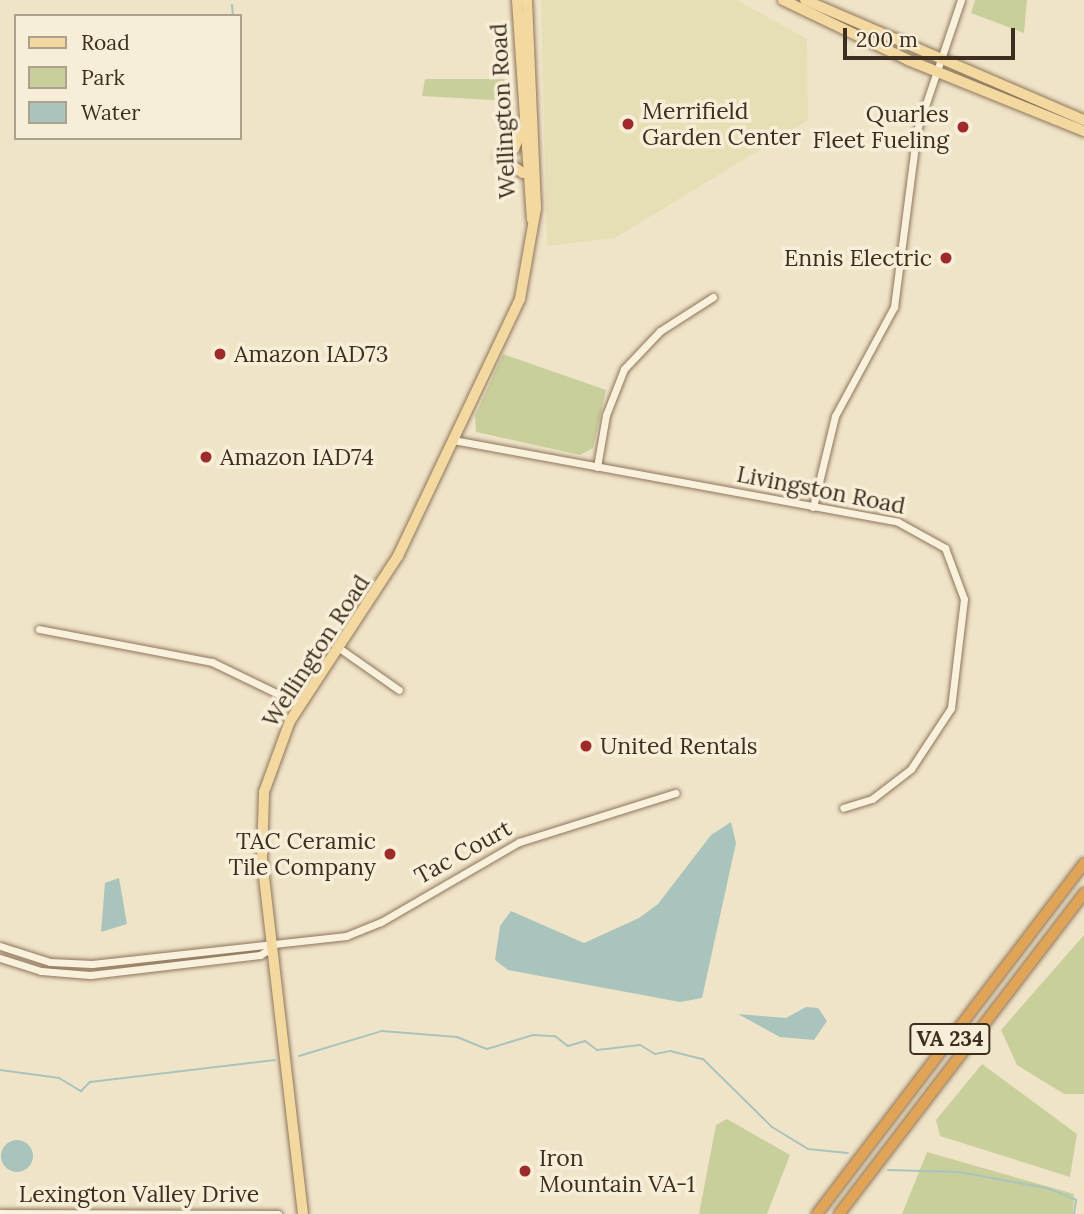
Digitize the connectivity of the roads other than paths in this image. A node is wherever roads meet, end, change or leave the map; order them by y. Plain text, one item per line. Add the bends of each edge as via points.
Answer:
1 (517, 0) edge
2 (527, 0) edge
3 (783, 0) edge
4 (805, 0) edge
5 (961, 0) edge
6 (942, 62) junction
7 (938, 73) junction
8 (1084, 120) edge
9 (523, 125) junction
10 (1084, 131) edge
11 (526, 180) junction
12 (532, 219) junction
13 (713, 297) dead end
14 (453, 440) junction
15 (597, 467) junction
16 (813, 508) junction
17 (39, 629) dead end
18 (340, 648) junction
19 (399, 690) dead end
20 (301, 705) junction
21 (675, 793) dead end
22 (843, 808) dead end
23 (1084, 863) edge
24 (1084, 893) edge
25 (0, 946) edge
26 (273, 947) junction
27 (0, 958) edge
28 (89, 1212) edge
29 (0, 1213) edge
30 (278, 1214) edge
31 (303, 1214) edge
32 (817, 1214) edge
33 (839, 1214) edge

1 - 9 main road, Wellington Road
2 - 12 main road, Wellington Road
3 - 7 main road
4 - 6 main road
5 - 6 street
6 - 7 street
6 - 8 main road
7 - 10 main road
7 - 16 street via 914,145 894,307 835,416
9 - 11 main road, Wellington Road
9 - 11 main road via 516,147 499,157 517,163
11 - 12 main road, Wellington Road
12 - 14 main road, Wellington Road via 520,299
13 - 15 street via 660,331 624,369 606,415
14 - 15 street, Livingston Road
14 - 18 main road, Wellington Road via 398,556
15 - 16 street, Livingston Road
16 - 22 street, Livingston Road via 930,534 952,558 964,592 956,691 938,736 892,786
17 - 20 street via 212,662
18 - 19 street
18 - 20 main road, Wellington Road
20 - 26 main road, Wellington Road via 274,754 262,805
21 - 26 street, Tac Court via 519,842 365,929
23 - 32 highway, VA 234
24 - 33 highway, VA 234
25 - 26 street via 80,964
26 - 27 street via 260,955 90,975 41,971
26 - 31 main road, Wellington Road
28 - 29 street, Lexington Valley Drive
28 - 30 street, Lexington Valley Drive

